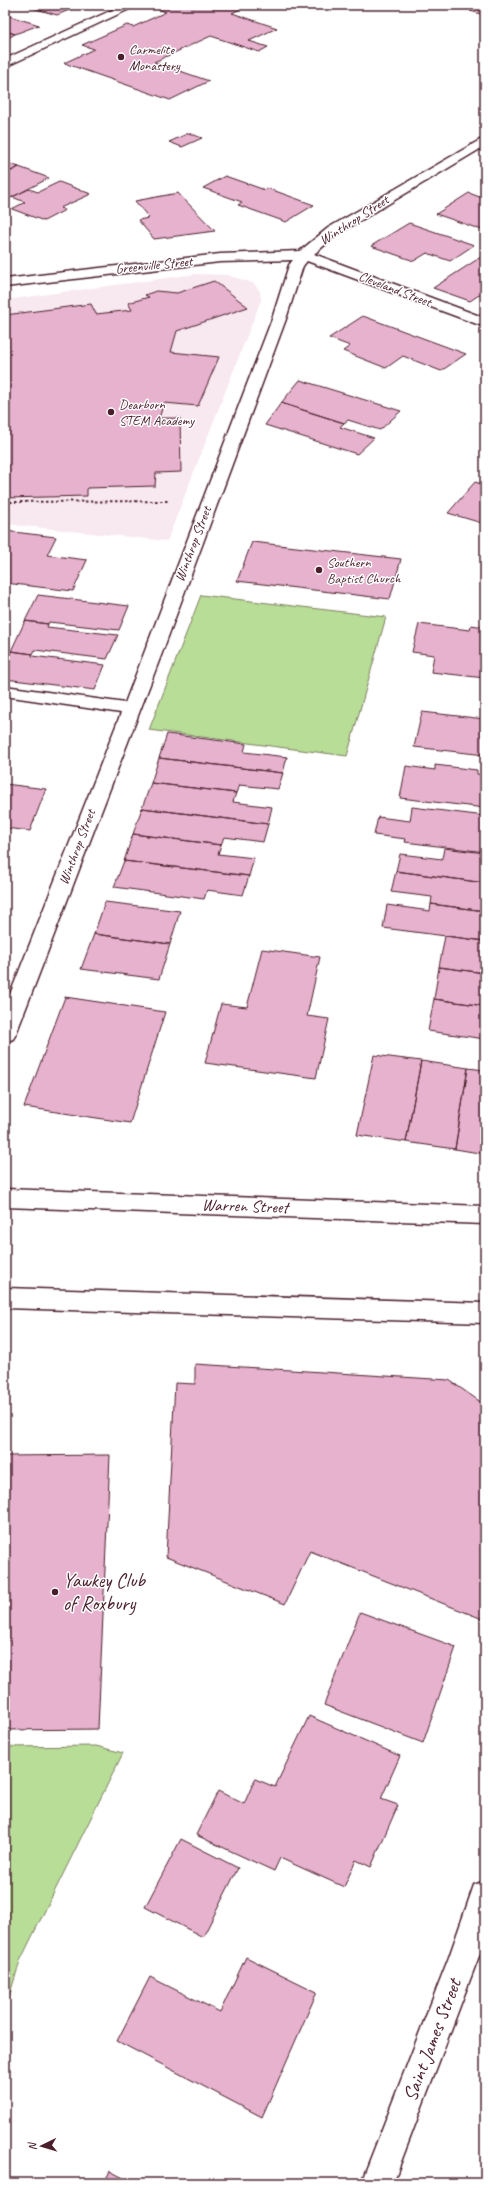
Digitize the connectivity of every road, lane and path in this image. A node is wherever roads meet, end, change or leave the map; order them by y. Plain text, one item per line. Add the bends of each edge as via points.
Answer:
1 (132, 5) edge
2 (5, 63) edge
3 (485, 141) edge
4 (304, 255) junction
5 (5, 283) edge
6 (485, 323) edge
7 (210, 498) junction
8 (5, 502) edge
9 (5, 691) edge
10 (131, 709) junction
11 (5, 1034) edge
12 (5, 1198) edge
13 (485, 1215) edge
14 (5, 1298) edge
15 (485, 1313) edge
16 (485, 1896) edge
17 (377, 2183) edge

1 - 2 street
3 - 4 street, Winthrop Street via 333,230
4 - 5 street, Greenville Street via 220,258
4 - 6 street, Cleveland Street
4 - 7 street, Winthrop Street via 296,265
7 - 8 path via 137,502
7 - 10 street, Winthrop Street
9 - 10 street
10 - 11 street, Winthrop Street
12 - 13 street, Warren Street
14 - 15 street
16 - 17 street, Saint James Street

